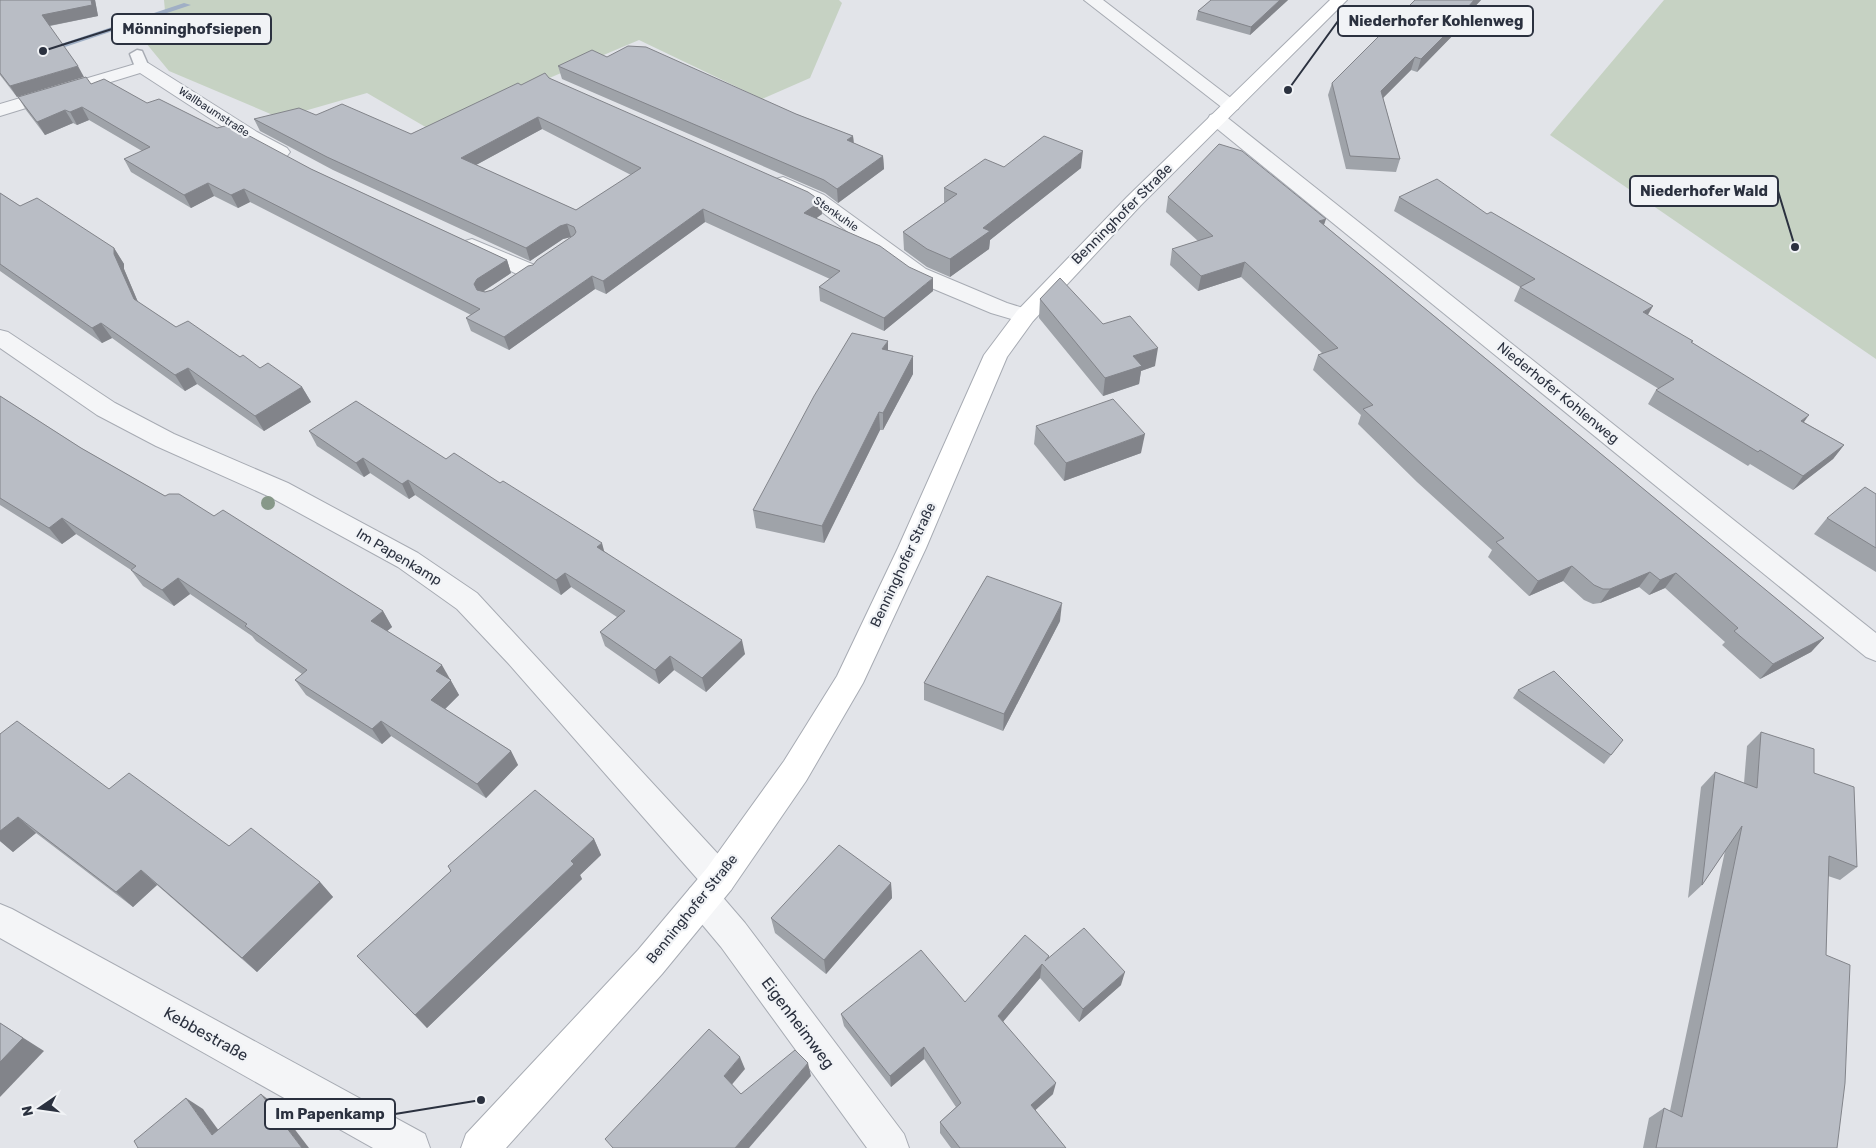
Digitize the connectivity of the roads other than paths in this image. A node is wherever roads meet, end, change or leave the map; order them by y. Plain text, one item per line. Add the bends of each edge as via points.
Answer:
1 (1092, 0) edge
2 (1340, 0) edge
3 (0, 110) edge
4 (1224, 112) junction
5 (300, 163) edge
6 (764, 175) edge
7 (458, 238) edge
8 (545, 260) edge
9 (529, 271) junction
10 (513, 282) edge
11 (1025, 316) junction
12 (0, 337) edge
13 (1876, 649) edge
14 (711, 889) junction
15 (0, 920) edge
16 (411, 1148) edge
17 (480, 1148) edge
18 (890, 1148) edge

1 - 4 street, Niederhofer Kohlenweg
2 - 4 main road, Benninghofer Straße
3 - 5 street, Wallbaumstraße via 139,60 250,136
4 - 11 main road, Benninghofer Straße
4 - 13 street, Niederhofer Kohlenweg
6 - 11 street, Stenkuhle via 817,199 918,274
7 - 9 street
8 - 9 lane
9 - 10 lane
11 - 14 main road, Benninghofer Straße via 996,355 912,548 848,683 794,772
12 - 14 street, Im Papenkamp via 106,409 166,440 288,494 408,560 467,601 518,655
14 - 17 main road, Benninghofer Straße via 596,1023
14 - 18 street, Eigenheimweg via 733,936
15 - 16 street, Kebbestraße

